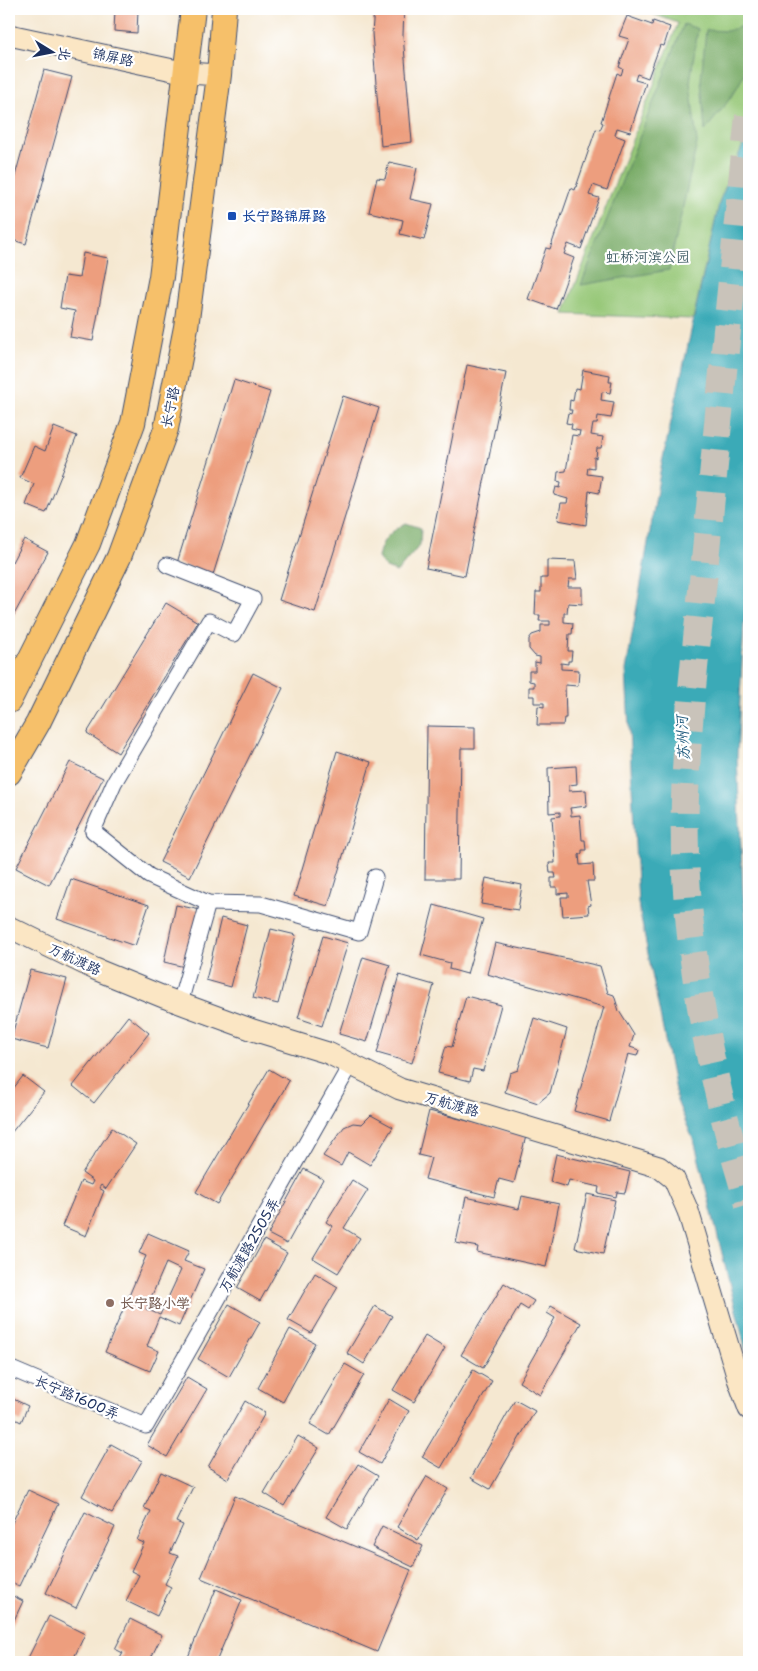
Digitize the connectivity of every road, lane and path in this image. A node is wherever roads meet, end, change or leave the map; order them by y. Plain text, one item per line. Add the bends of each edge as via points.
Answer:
1 (193, 9) edge
2 (224, 9) edge
3 (9, 35) edge
4 (187, 73) junction
5 (218, 75) junction
6 (167, 565) dead end
7 (9, 701) edge
8 (9, 773) edge
9 (374, 878) dead end
10 (208, 903) junction
11 (9, 927) edge
12 (180, 1003) junction
13 (351, 1064) junction
14 (9, 1368) edge
15 (749, 1409) edge
16 (146, 1426) joint

1 - 4 main road
2 - 5 main road, 长宁路
3 - 4 street, 锦屏路
4 - 5 street, 锦屏路
4 - 7 main road via 161,277 133,423 88,544
5 - 8 main road, 长宁路 via 186,327 166,428 119,557 38,723
6 - 10 street via 252,599 234,634 208,621 114,783 93,831 149,876
9 - 10 street via 359,932 261,904
10 - 12 street
11 - 12 street, 万航渡路 via 95,969
12 - 13 street, 万航渡路 via 328,1053
13 - 15 street, 万航渡路 via 400,1089 638,1159 659,1167 674,1179 688,1211
13 - 16 street, 万航渡路2505弄
14 - 16 street, 长宁路1600弄

